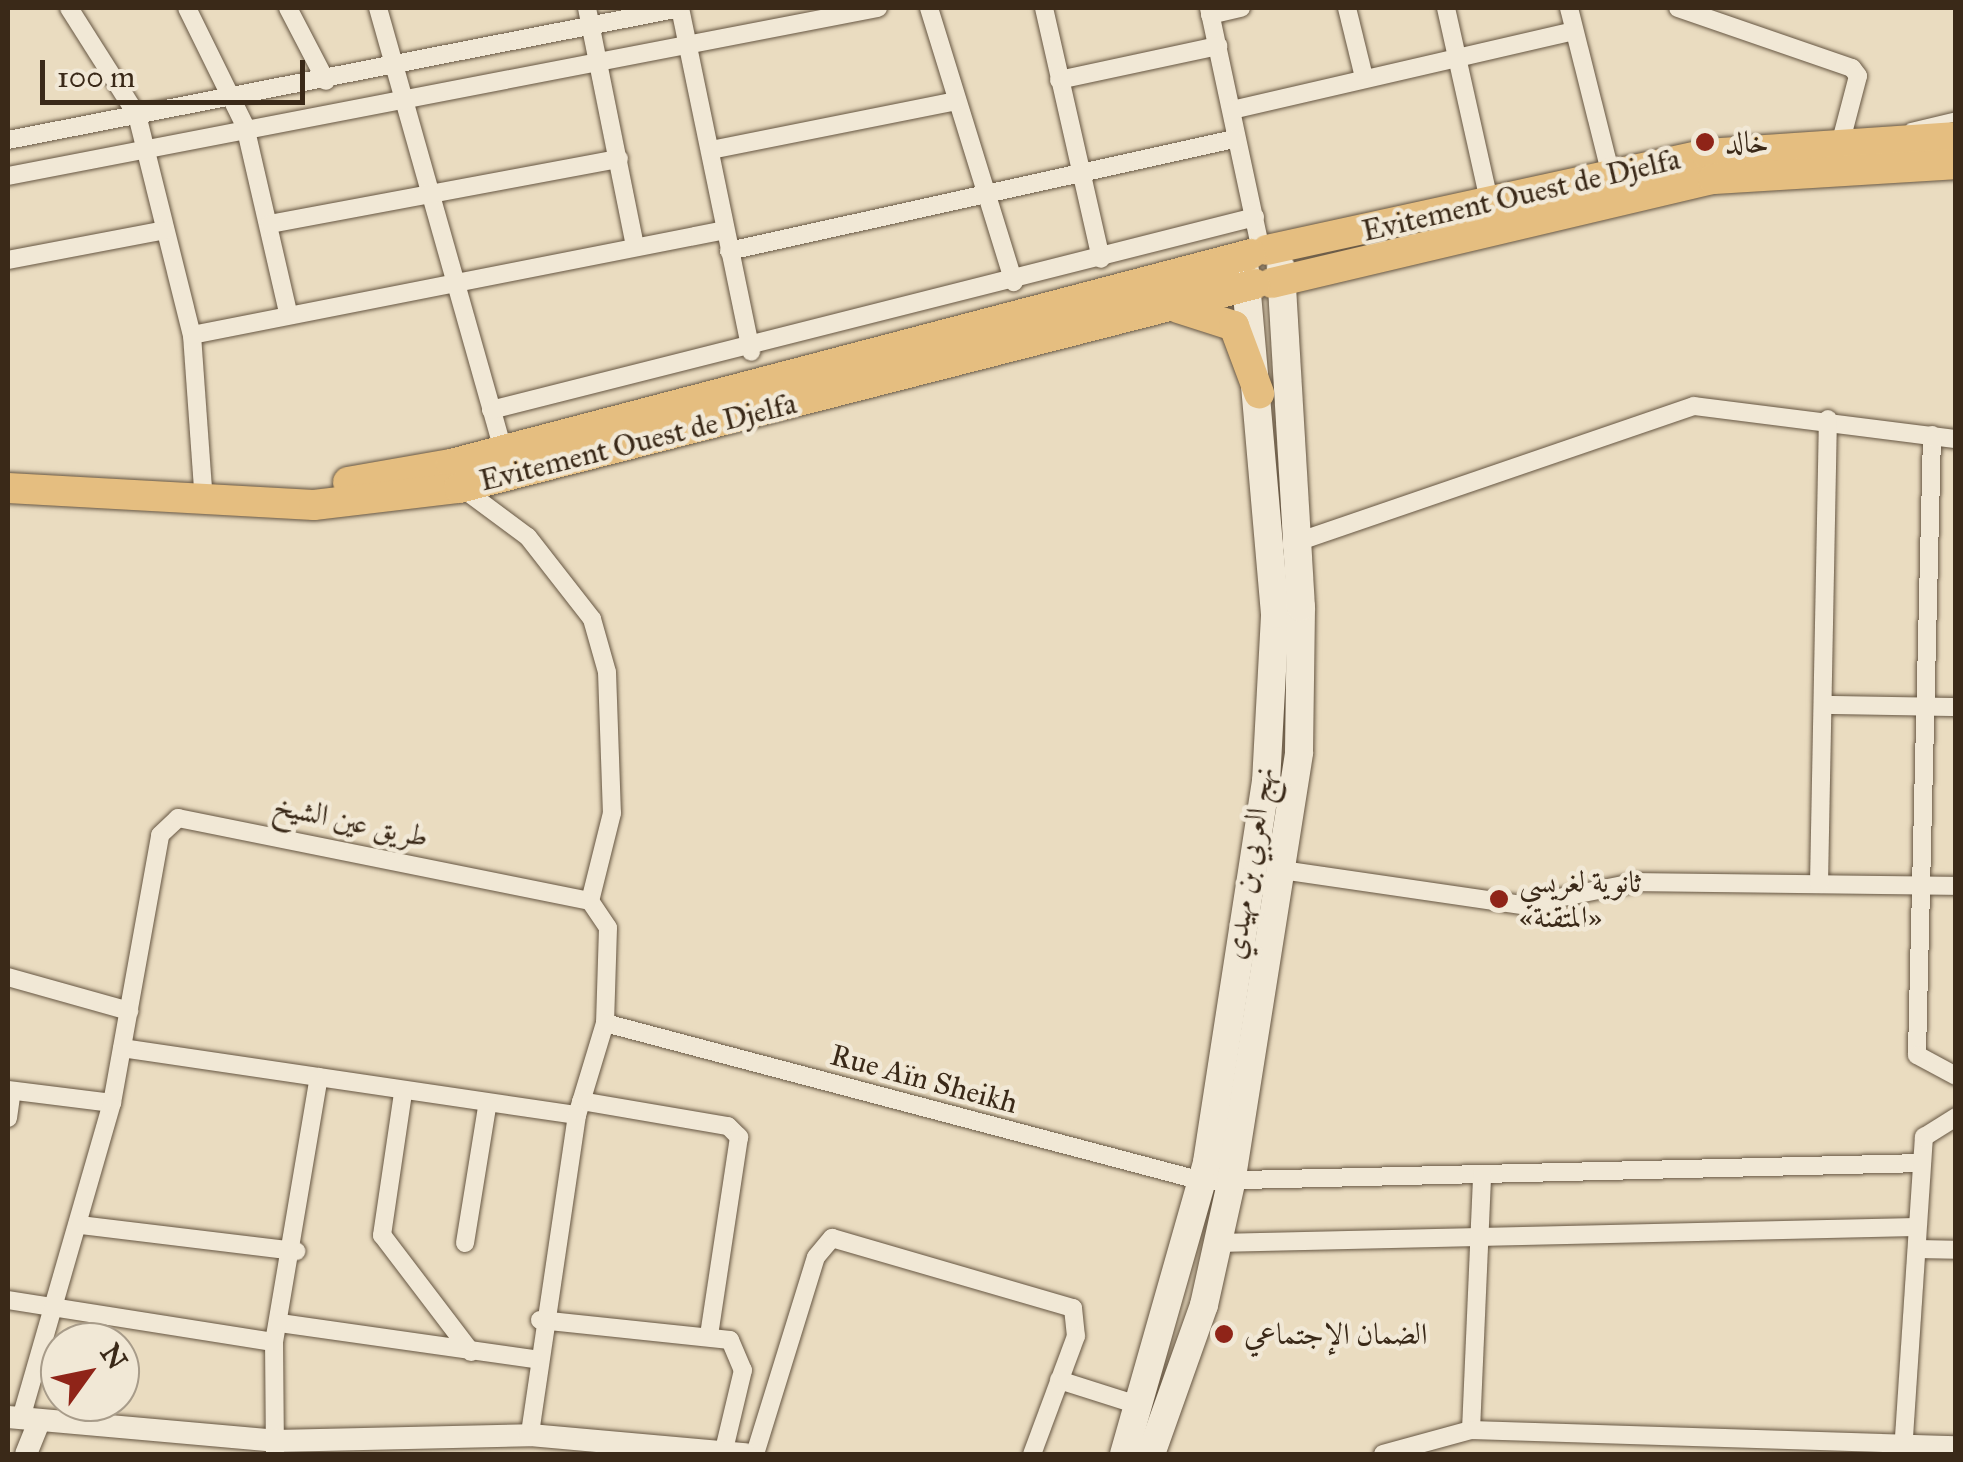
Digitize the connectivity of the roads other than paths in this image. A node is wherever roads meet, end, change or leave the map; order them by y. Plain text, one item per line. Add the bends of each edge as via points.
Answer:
1 (69, 8) edge
2 (186, 8) edge
3 (288, 8) edge
4 (378, 8) edge
5 (587, 8) edge
6 (680, 8) edge
7 (878, 8) edge
8 (928, 8) edge
9 (1044, 8) edge
10 (1241, 8) edge
11 (1346, 8) edge
12 (1446, 8) edge
13 (1569, 8) edge
14 (1678, 8) edge
15 (1210, 11) edge
16 (591, 28) junction
17 (1573, 31) junction
18 (690, 45) junction
19 (1218, 46) junction
20 (1456, 54) junction
21 (598, 62) junction
22 (395, 69) junction
23 (1364, 77) junction
24 (1059, 80) junction
25 (326, 81) junction
26 (234, 98) junction
27 (403, 100) junction
28 (956, 101) junction
29 (1232, 110) junction
30 (136, 115) junction
31 (1956, 116) edge
32 (245, 126) junction
33 (1956, 137) edge
34 (1234, 138) junction
35 (8, 140) edge
36 (1850, 140) junction
37 (145, 148) junction
38 (711, 150) junction
39 (619, 159) junction
40 (1956, 164) edge
41 (1611, 174) junction
42 (8, 176) edge
43 (1081, 177) junction
44 (428, 190) junction
45 (986, 196) junction
46 (1489, 200) junction
47 (1256, 218) junction
48 (270, 224) junction
49 (166, 230) junction
50 (725, 230) junction
51 (635, 246) junction
52 (729, 251) junction
53 (1101, 259) junction
54 (8, 260) edge
55 (1262, 270) junction
56 (453, 279) junction
57 (1014, 282) junction
58 (1155, 308) junction
59 (288, 312) junction
60 (192, 335) junction
61 (751, 352) junction
62 (1259, 392) junction
63 (491, 410) junction
64 (1828, 419) junction
65 (1932, 435) junction
66 (1956, 438) edge
67 (502, 451) junction
68 (8, 469) edge
69 (455, 476) junction
70 (8, 488) edge
71 (205, 495) junction
72 (1284, 547) junction
73 (1828, 706) junction
74 (1925, 706) junction
75 (1956, 706) edge
76 (1268, 868) junction
77 (1818, 884) junction
78 (1920, 886) junction
79 (1956, 886) edge
80 (590, 901) junction
81 (1262, 909) junction
82 (8, 978) edge
83 (129, 1011) junction
84 (604, 1024) junction
85 (122, 1048) junction
86 (1956, 1076) edge
87 (319, 1077) junction
88 (10, 1090) edge
89 (403, 1093) junction
90 (112, 1103) junction
91 (487, 1107) junction
92 (579, 1108) junction
93 (1956, 1117) edge
94 (8, 1118) edge
95 (1922, 1163) junction
96 (1482, 1174) junction
97 (1202, 1180) junction
98 (1231, 1182) junction
99 (80, 1224) junction
100 (1916, 1227) junction
101 (1480, 1230) junction
102 (465, 1243) dead end
103 (1217, 1243) junction
104 (1917, 1249) junction
105 (296, 1250) junction
106 (1956, 1250) edge
107 (8, 1300) edge
108 (52, 1313) junction
109 (540, 1320) junction
110 (280, 1323) junction
111 (709, 1335) junction
112 (274, 1342) junction
113 (470, 1352) junction
114 (534, 1359) junction
115 (1060, 1380) junction
116 (1141, 1406) junction
117 (23, 1418) edge
118 (1471, 1430) junction
119 (530, 1435) junction
120 (1904, 1437) junction
121 (499, 1446) edge
122 (604, 1446) edge
123 (1875, 1446) edge
124 (1956, 1446) edge
125 (275, 1448) edge
126 (720, 1452) edge
127 (26, 1454) edge
128 (755, 1454) edge
129 (1032, 1454) edge
130 (1124, 1454) edge
131 (1150, 1454) edge
132 (1383, 1454) edge

1 - 30 street
2 - 26 street
3 - 25 street
4 - 22 street
5 - 16 street
6 - 16 street
6 - 18 street
7 - 18 street
8 - 28 street
9 - 24 street
10 - 15 street
11 - 23 street
12 - 20 street
13 - 17 street
14 - 36 street via 1852,68 1858,76
15 - 19 street
16 - 21 street
16 - 22 street
17 - 20 street
17 - 41 street
18 - 21 street
18 - 38 street
19 - 24 street
19 - 29 street
20 - 23 street
20 - 46 street
21 - 27 street
21 - 39 street
22 - 25 street
22 - 27 street
23 - 29 street
24 - 43 street
25 - 26 street
26 - 30 street
26 - 32 street
27 - 32 street
27 - 44 street
28 - 38 street
28 - 45 street
29 - 34 street
30 - 35 street
30 - 37 street
31 - 36 lane
32 - 37 street
32 - 48 street
33 - 36 highway, Evitement Ouest de Djelfa
34 - 43 street
34 - 47 street
36 - 41 highway, Evitement Ouest de Djelfa
37 - 42 street
37 - 49 street
38 - 50 street
39 - 44 street
39 - 51 street
40 - 55 highway, Evitement Ouest de Djelfa via 1713,179
41 - 46 highway, Evitement Ouest de Djelfa
43 - 45 street
43 - 53 street
44 - 48 street
44 - 56 street
45 - 52 street
45 - 57 street
46 - 55 highway, Evitement Ouest de Djelfa
47 - 53 street
47 - 55 street
48 - 59 street
49 - 54 street
49 - 60 street
50 - 51 street
50 - 52 street
51 - 56 street
52 - 61 street
53 - 57 street
55 - 58 highway, Evitement Ouest de Djelfa
55 - 62 main road, نهج العربي بن مهيدي
55 - 67 highway, Evitement Ouest de Djelfa
55 - 72 main road, نهج العربي بن مهيدي
56 - 59 street
56 - 63 street
57 - 61 street
58 - 62 highway via 1208,311 1234,326
58 - 69 highway, Evitement Ouest de Djelfa
59 - 60 street
60 - 71 street
61 - 63 street
62 - 72 main road, نهج العربي بن مهيدي
63 - 67 street
64 - 65 street
64 - 72 street via 1694,406
64 - 73 street
65 - 66 street
65 - 74 street
67 - 69 highway, Evitement Ouest de Djelfa
68 - 71 highway, Evitement Ouest de Djelfa
69 - 71 highway, Evitement Ouest de Djelfa via 314,505
69 - 80 street via 528,537 592,619 606,672 612,813
70 - 71 highway, Evitement Ouest de Djelfa
72 - 76 main road, نهج العربي بن مهيدي via 1300,752
73 - 74 street
73 - 77 street
74 - 75 street
74 - 78 street
76 - 77 street via 1524,905 1638,882
76 - 81 main road, نهج العربي بن مهيدي
77 - 78 street
78 - 79 street
78 - 86 street via 1917,1056
80 - 83 street, طريق عين الشيخ via 178,818 160,835
80 - 84 street via 608,928
81 - 97 main road, نهج العربي بن مهيدي
81 - 98 main road, نهج العربي بن مهيدي
82 - 83 street
83 - 85 street, طريق عين الشيخ
84 - 92 street
84 - 97 street, Rue Aïn Sheikh
85 - 87 street
85 - 90 street, طريق عين الشيخ
87 - 89 street
87 - 105 street
88 - 90 street
88 - 94 street
89 - 91 street
89 - 113 street via 382,1235
90 - 99 street, طريق عين الشيخ
91 - 92 street
91 - 102 street
92 - 109 street
92 - 111 street via 728,1126 739,1137
93 - 95 street via 1931,1128
95 - 96 street, Rue Aïn Sheikh
95 - 100 street
96 - 98 street, Rue Aïn Sheikh
96 - 101 street
97 - 98 street, Rue Aïn Sheikh
97 - 116 main road, نهج العربي بن مهيدي
98 - 103 main road, نهج العربي بن مهيدي
99 - 105 street
99 - 108 street, طريق عين الشيخ
100 - 101 street
100 - 104 street
101 - 103 street
101 - 118 street
103 - 131 main road, نهج العربي بن مهيدي
104 - 106 street
104 - 120 street
105 - 110 street
107 - 108 street
108 - 112 street
108 - 117 street, طريق عين الشيخ
109 - 111 street
109 - 114 street
110 - 112 street
110 - 113 street
111 - 126 street via 730,1340 742,1358
112 - 125 street
113 - 114 street
114 - 119 street
115 - 116 street
115 - 128 street via 1079,1321 1072,1308 832,1238 816,1258
115 - 129 street
116 - 130 main road, نهج العربي بن مهيدي
117 - 125 street
117 - 127 street
118 - 123 street
118 - 132 street
119 - 121 street
119 - 122 street
120 - 123 street
120 - 124 street
121 - 125 street
122 - 126 street

